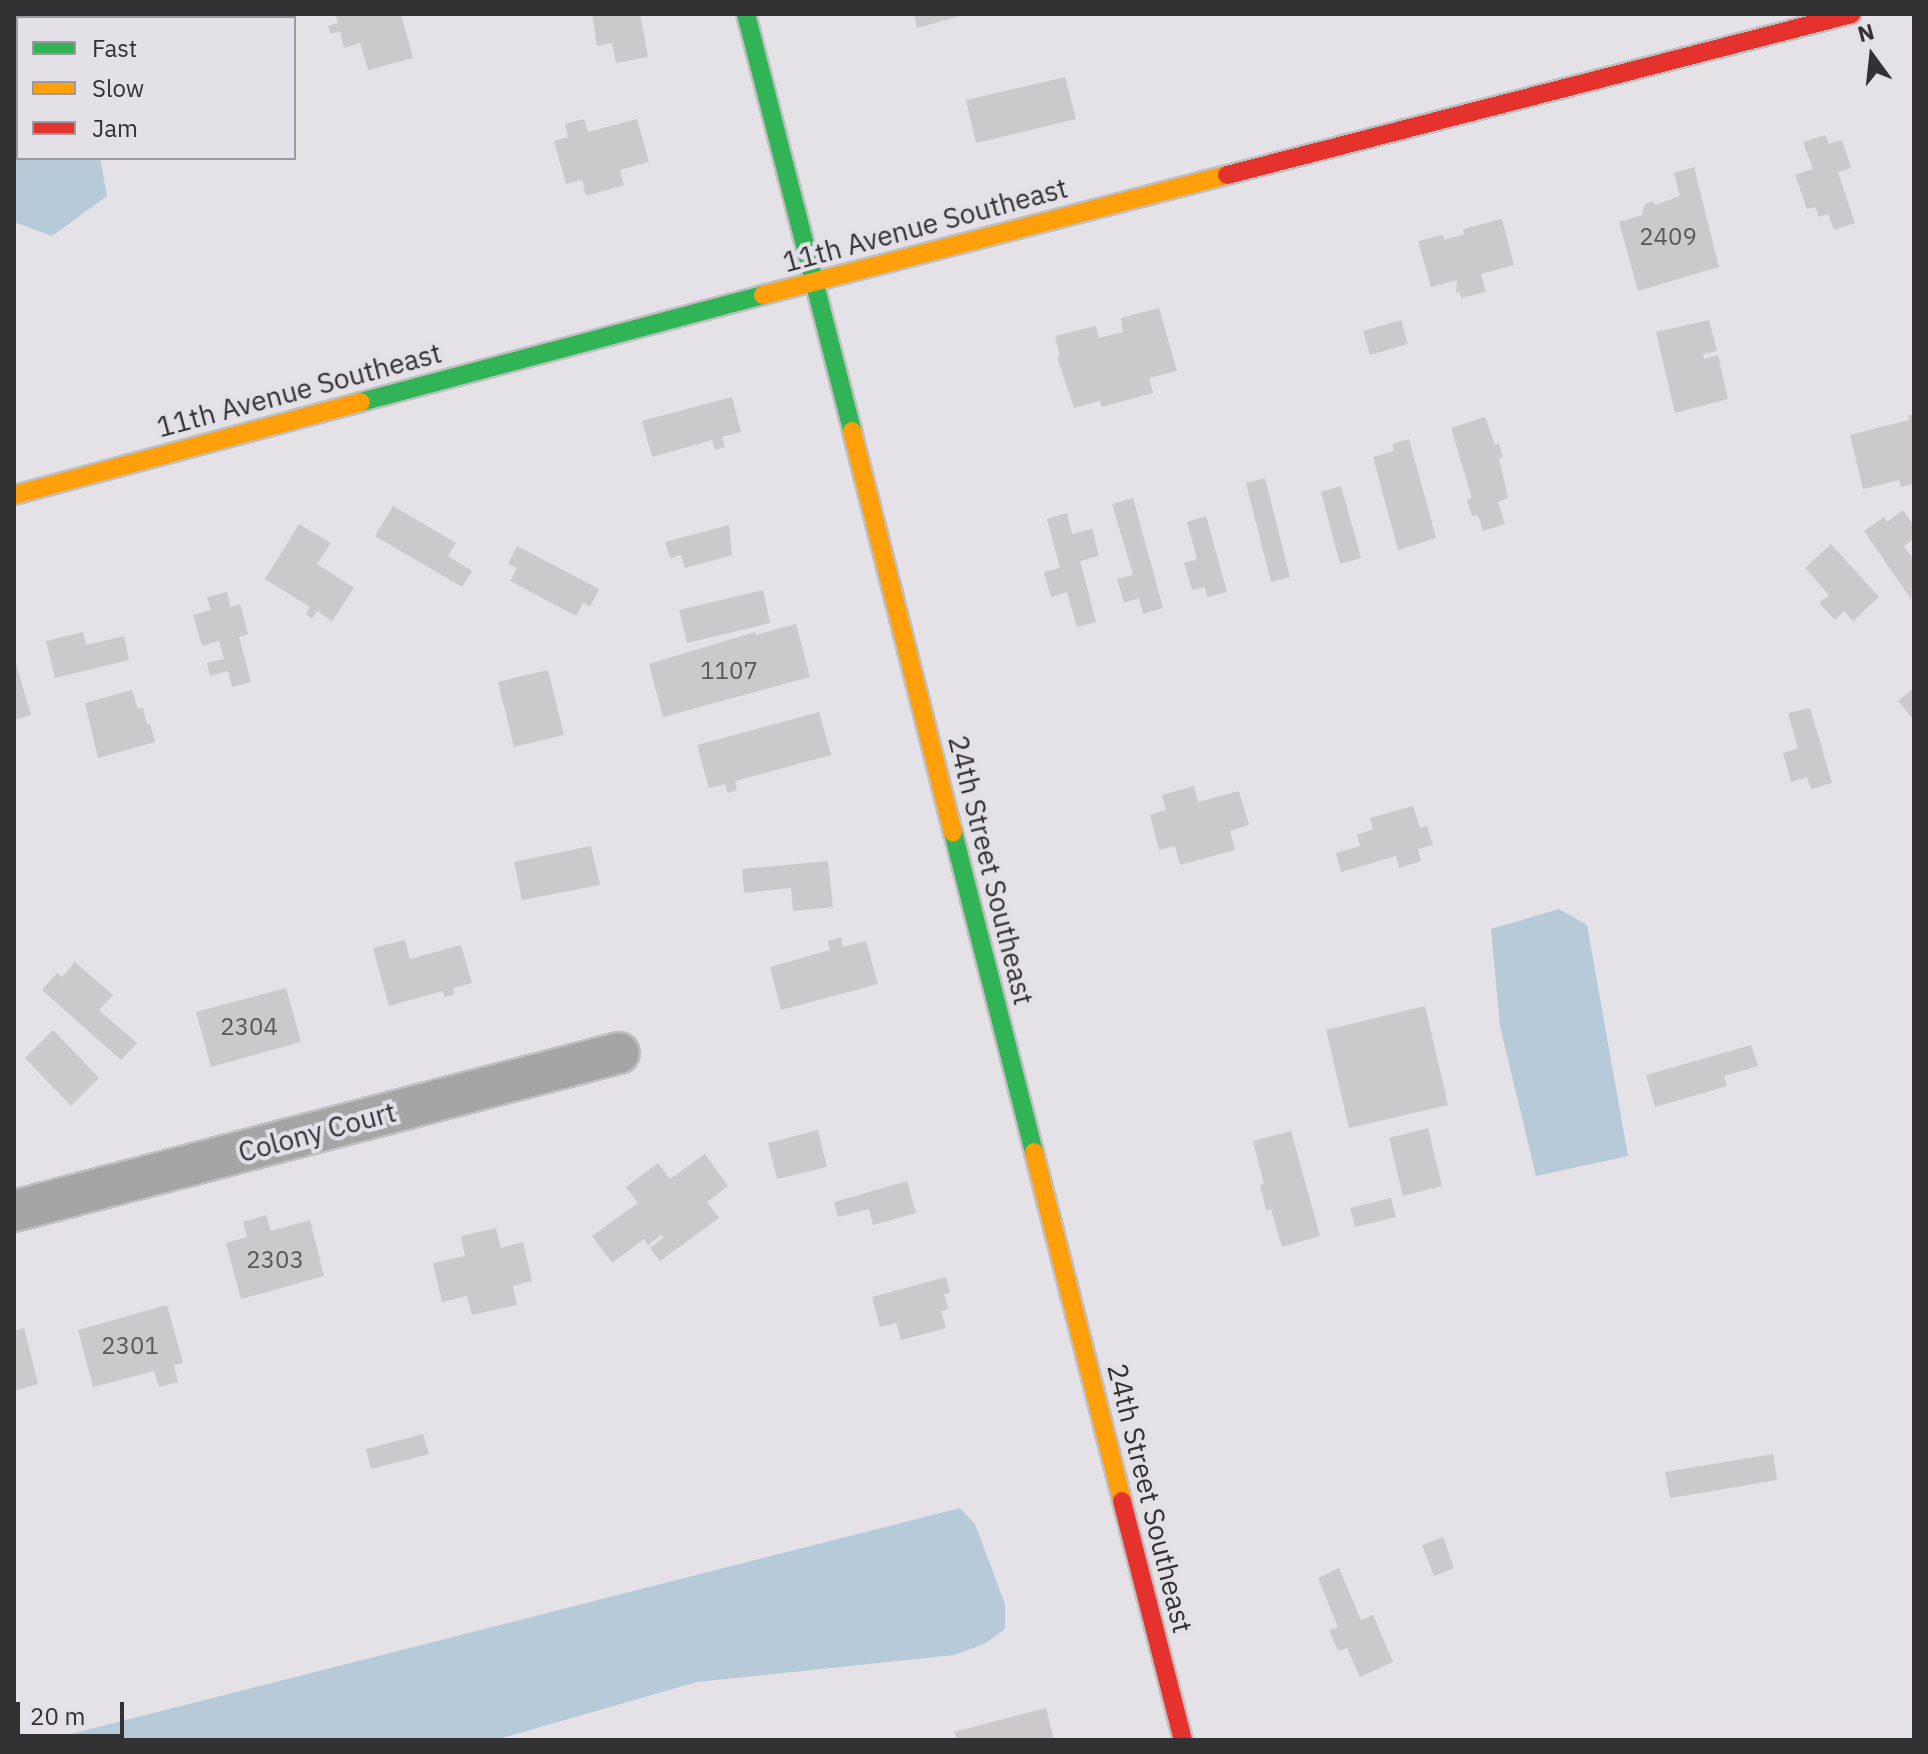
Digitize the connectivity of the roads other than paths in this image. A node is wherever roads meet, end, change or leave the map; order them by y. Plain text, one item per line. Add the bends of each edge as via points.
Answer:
1 (746, 14) edge
2 (1852, 14) edge
3 (813, 282) junction
4 (14, 495) edge
5 (619, 1053) dead end
6 (14, 1211) edge
7 (1183, 1740) edge

1 - 3 street, 24th Street Southeast
2 - 3 street, 11th Avenue Southeast
3 - 4 street, 11th Avenue Southeast
3 - 7 street, 24th Street Southeast
5 - 6 street, Colony Court

